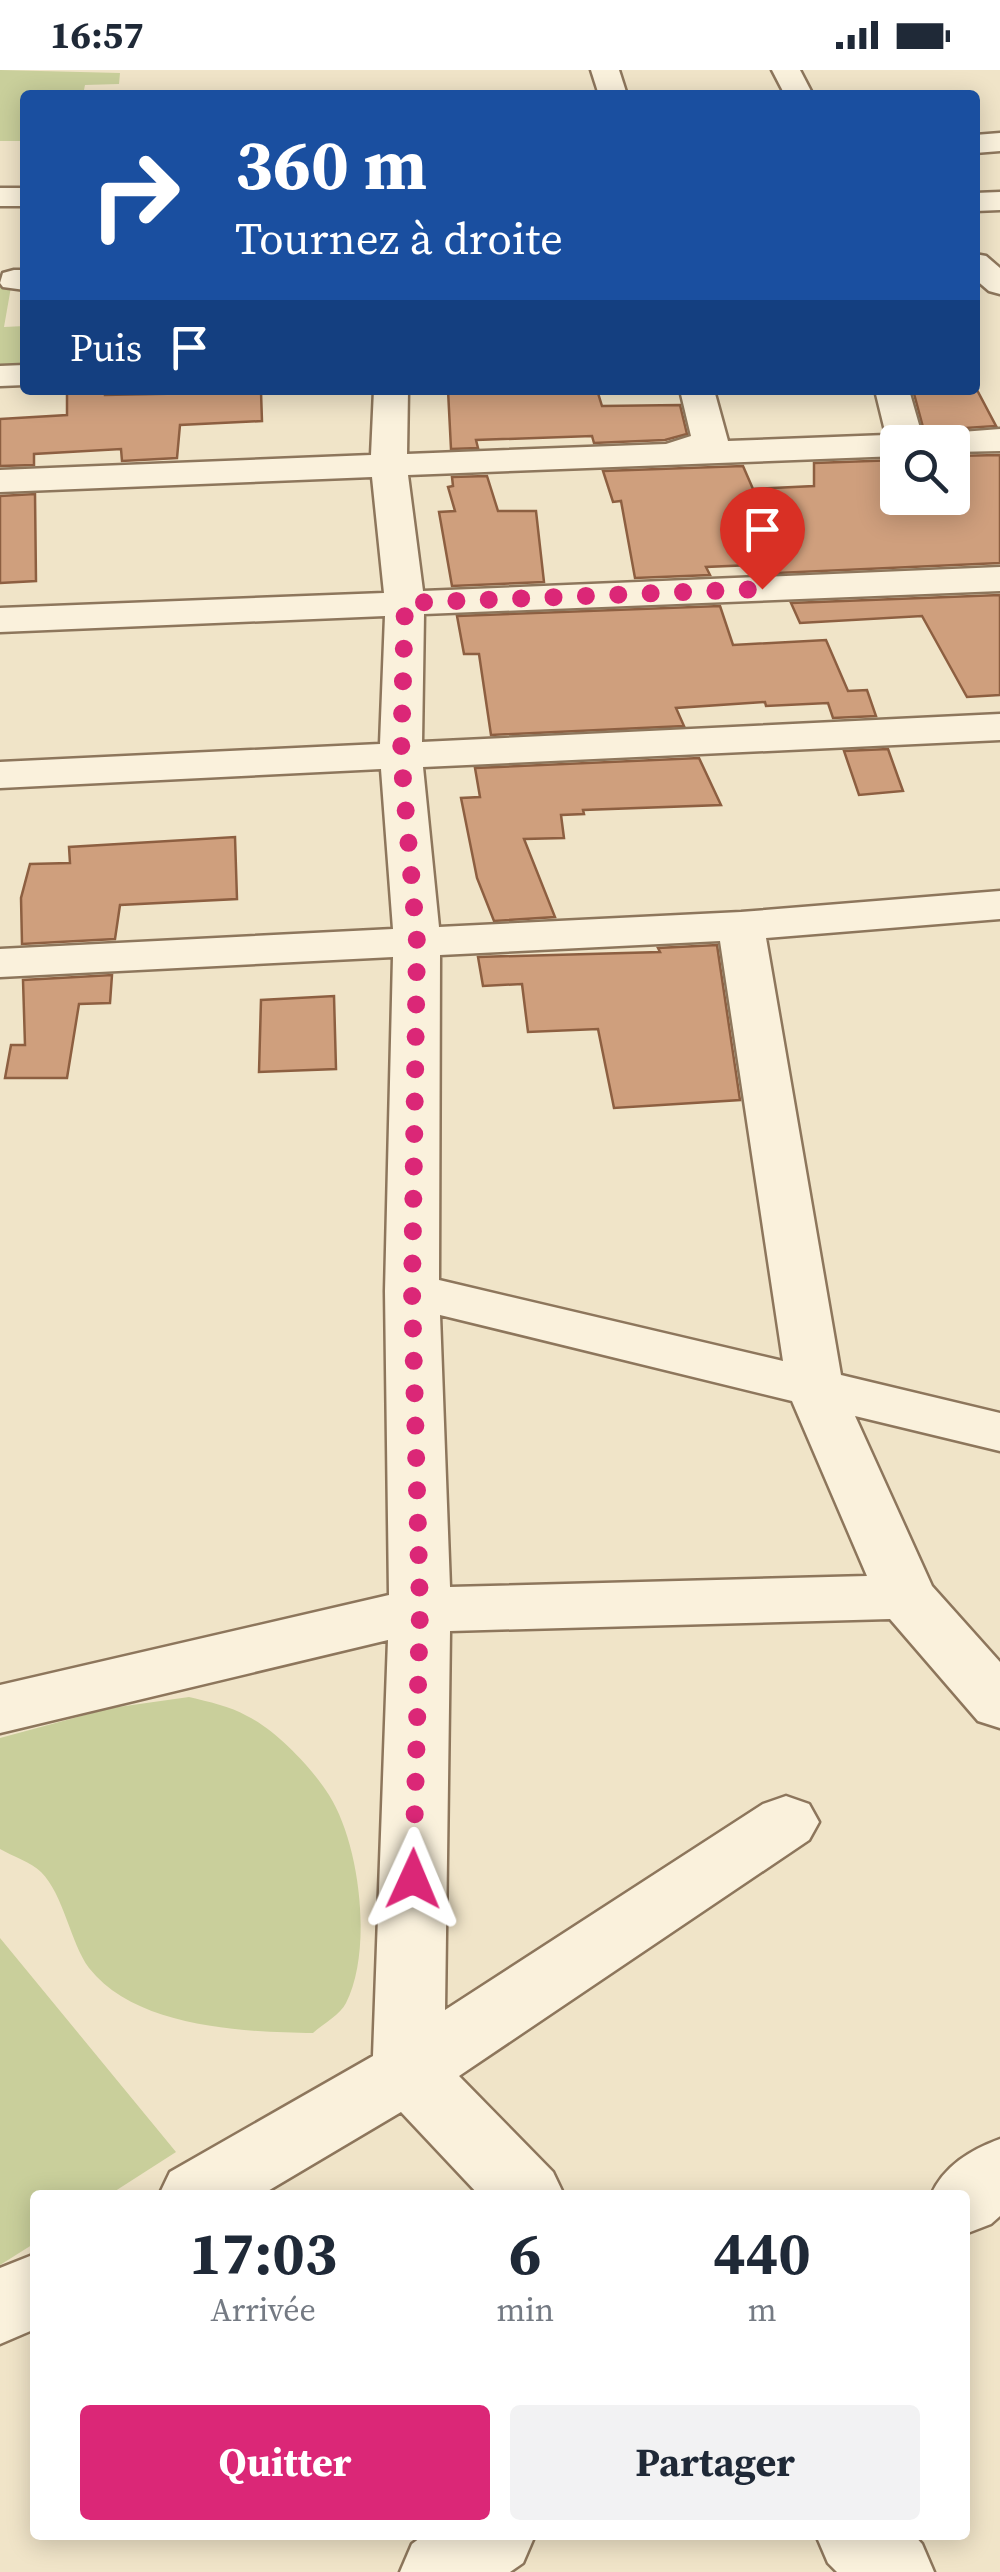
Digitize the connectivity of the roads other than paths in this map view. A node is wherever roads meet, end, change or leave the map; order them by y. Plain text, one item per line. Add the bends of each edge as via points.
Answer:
1 (980, 266) edge
2 (1000, 284) edge
3 (391, 395) edge
4 (698, 395) edge
5 (893, 395) edge
6 (901, 425) edge
7 (1000, 440) edge
8 (970, 441) edge
9 (880, 445) edge
10 (670, 454) junction
11 (389, 466) junction
12 (0, 481) edge
13 (1000, 579) edge
14 (405, 603) junction
15 (0, 620) edge
16 (1000, 727) edge
17 (401, 756) junction
18 (0, 774) edge
19 (990, 905) edge
20 (741, 926) junction
21 (417, 942) junction
22 (1000, 949) edge
23 (0, 963) edge
24 (412, 1291) junction
25 (815, 1389) junction
26 (1000, 1432) edge
27 (906, 1596) junction
28 (420, 1610) junction
29 (1000, 1704) edge
30 (0, 1709) edge
31 (786, 1822) dead end
32 (408, 2072) junction
33 (1000, 2171) edge
34 (205, 2190) edge
35 (522, 2190) edge
36 (970, 2197) edge
37 (30, 2291) edge
38 (0, 2308) edge
39 (487, 2540) edge
40 (862, 2540) edge
41 (441, 2572) edge
42 (892, 2572) edge

1 - 2 street
3 - 11 street
4 - 10 street via 710,441
5 - 6 street
7 - 8 street
9 - 10 street
10 - 11 street
11 - 12 street
11 - 14 street
13 - 14 street
14 - 15 street
14 - 17 street
16 - 17 street
17 - 18 street
17 - 21 street
19 - 20 street
19 - 22 street
20 - 21 street
20 - 25 street
21 - 23 street
21 - 24 street
24 - 25 street
24 - 28 street
25 - 26 street
25 - 27 street
27 - 28 street
27 - 29 street
28 - 30 street
28 - 32 street
31 - 32 street
32 - 34 street
32 - 35 street
33 - 36 street
37 - 38 street
39 - 41 street
40 - 42 street

